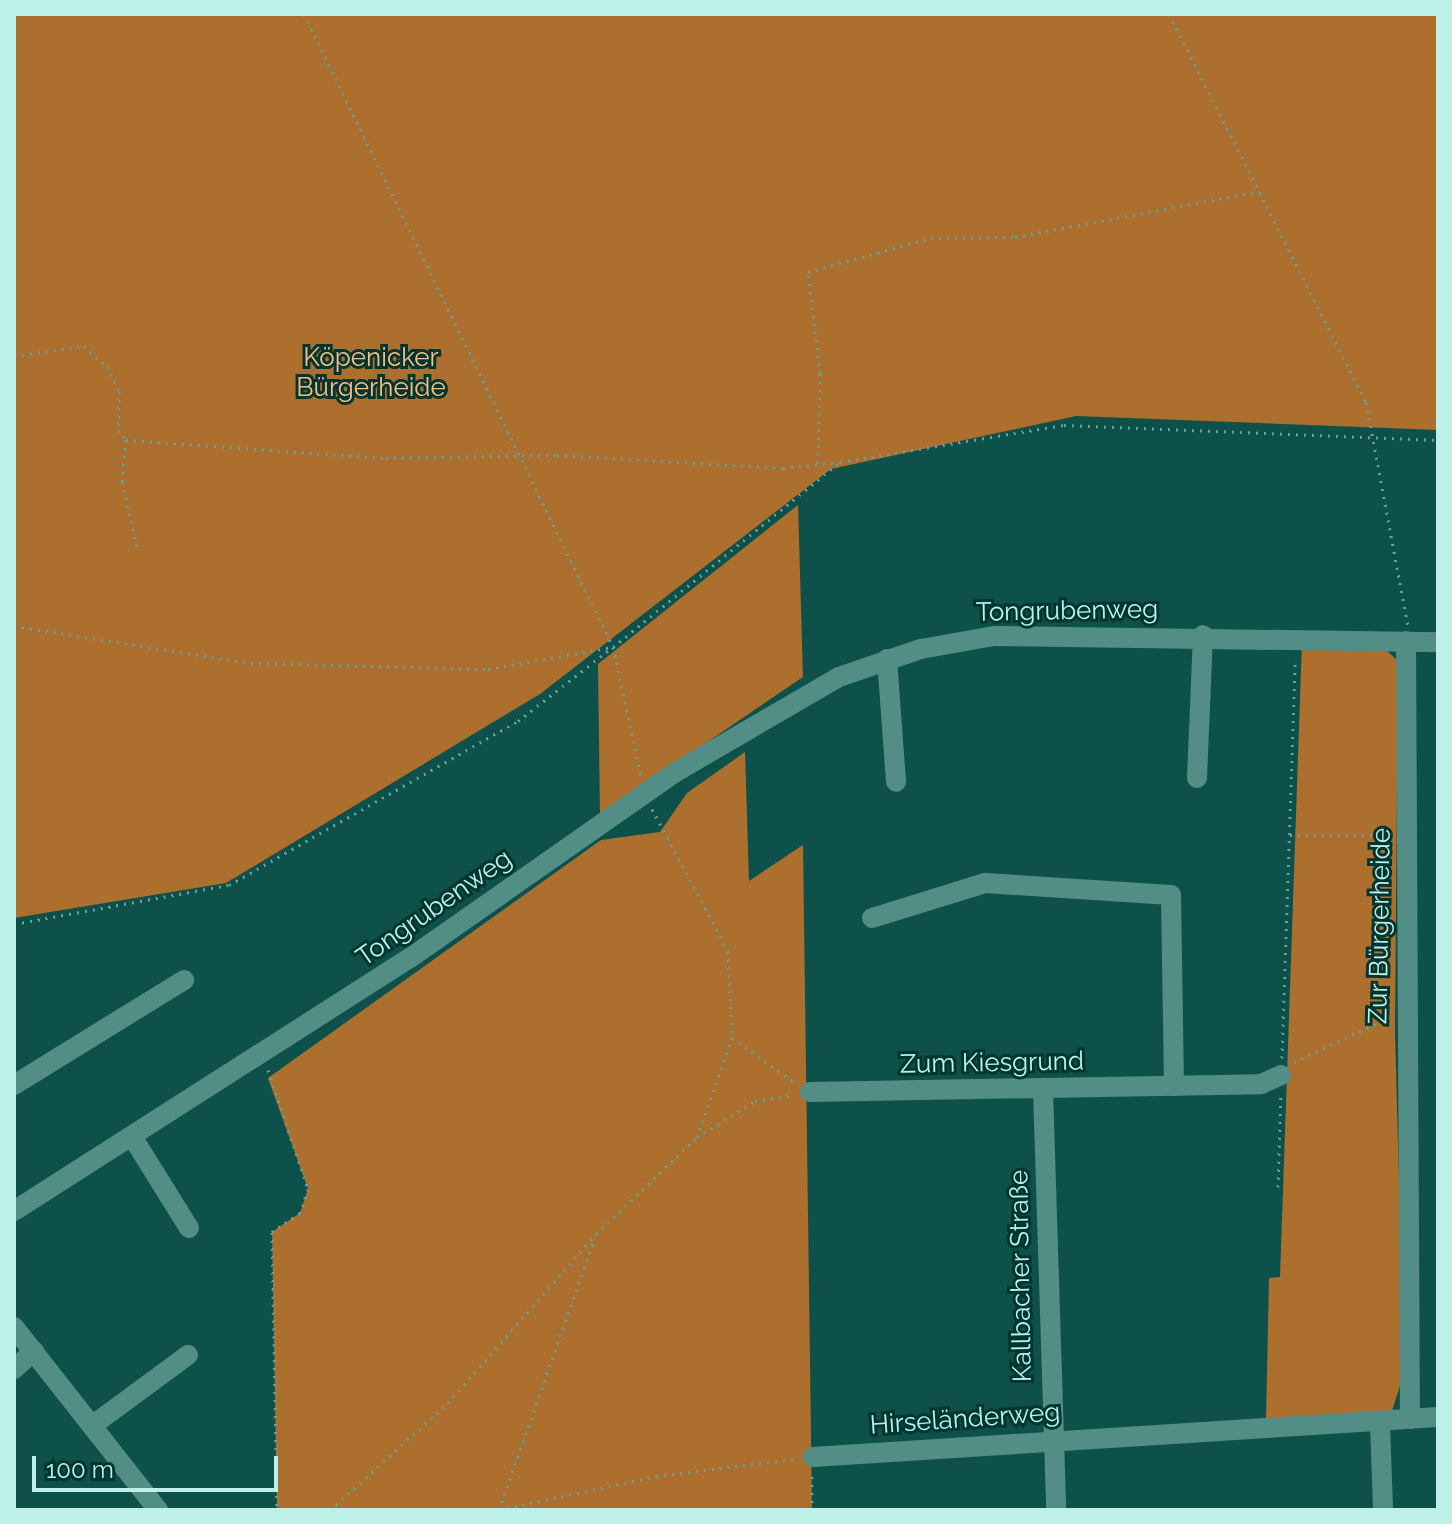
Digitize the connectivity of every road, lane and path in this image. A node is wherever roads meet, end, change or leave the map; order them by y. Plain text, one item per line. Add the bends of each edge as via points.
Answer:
1 (304, 14) edge
2 (1169, 14) edge
3 (1260, 191) junction
4 (14, 356) edge
5 (1371, 439) junction
6 (126, 440) junction
7 (1438, 440) edge
8 (518, 456) junction
9 (840, 462) junction
10 (818, 463) junction
11 (138, 551) dead end
12 (14, 626) edge
13 (1203, 635) junction
14 (1295, 638) junction
15 (1406, 641) junction
16 (1438, 642) edge
17 (613, 647) junction
18 (887, 659) junction
19 (1197, 778) dead end
20 (896, 782) dead end
21 (645, 793) junction
22 (1290, 835) junction
23 (1408, 836) junction
24 (872, 918) dead end
25 (14, 924) edge
26 (184, 980) dead end
27 (1404, 1016) junction
28 (732, 1038) junction
29 (263, 1055) junction
30 (1281, 1075) junction
31 (14, 1085) edge
32 (1174, 1086) junction
33 (1043, 1089) junction
34 (810, 1092) junction
35 (697, 1137) junction
36 (133, 1138) junction
37 (1278, 1187) dead end
38 (14, 1211) edge
39 (189, 1228) dead end
40 (596, 1234) junction
41 (14, 1327) edge
42 (34, 1351) junction
43 (188, 1355) dead end
44 (14, 1369) edge
45 (1438, 1417) edge
46 (1410, 1419) junction
47 (1380, 1423) junction
48 (93, 1425) junction
49 (1053, 1440) junction
50 (813, 1457) junction
51 (158, 1510) edge
52 (277, 1510) edge
53 (330, 1510) edge
54 (499, 1510) edge
55 (812, 1510) edge
56 (1056, 1510) edge
57 (1383, 1510) edge

1 - 8 path
2 - 3 path
3 - 5 path via 1366,402
3 - 10 path via 1015,237 931,238 808,272 820,373
4 - 6 path via 84,346 107,367 119,391 118,430
5 - 7 path
5 - 9 path via 1064,425
5 - 15 path via 1406,590
6 - 8 path via 386,458
6 - 11 path via 122,482
8 - 10 path
8 - 17 path
9 - 10 path
9 - 17 path
12 - 17 path via 251,663 353,668 488,669
13 - 14 street, Tongrubenweg
13 - 18 street, Tongrubenweg via 994,636
13 - 19 street
14 - 15 street, Tongrubenweg
14 - 22 path
15 - 16 street, Tongrubenweg
15 - 23 street, Zur Bürgerheide
17 - 21 path
17 - 25 path via 518,721 229,885
18 - 20 street
18 - 21 street, Tongrubenweg via 794,698 757,728
21 - 28 path via 728,951
21 - 29 street, Tongrubenweg
22 - 23 path
22 - 30 path
23 - 27 street, Zur Bürgerheide
24 - 32 street via 985,883 1171,895
26 - 31 street
27 - 30 path via 1352,1029
27 - 46 street, Zur Bürgerheide via 1415,1275
28 - 34 path
28 - 35 path
29 - 36 street, Tongrubenweg
29 - 52 path via 308,1189 300,1213 272,1232
30 - 32 street, Zum Kiesgrund via 1261,1084
30 - 37 path
32 - 33 street, Zum Kiesgrund
33 - 34 street, Zum Kiesgrund
33 - 49 street, Kallbacher Straße
34 - 35 path via 755,1101
35 - 40 path
36 - 38 street, Tongrubenweg
36 - 39 street
40 - 53 path via 448,1403
40 - 54 path
41 - 42 street
42 - 44 street
42 - 48 street
43 - 48 street
45 - 46 street, Hirseländerweg
46 - 47 street, Hirseländerweg
47 - 49 street, Hirseländerweg
47 - 57 street
48 - 51 street
49 - 50 street, Hirseländerweg
49 - 56 street, Kallbacher Straße
50 - 54 path via 656,1476
50 - 55 path

